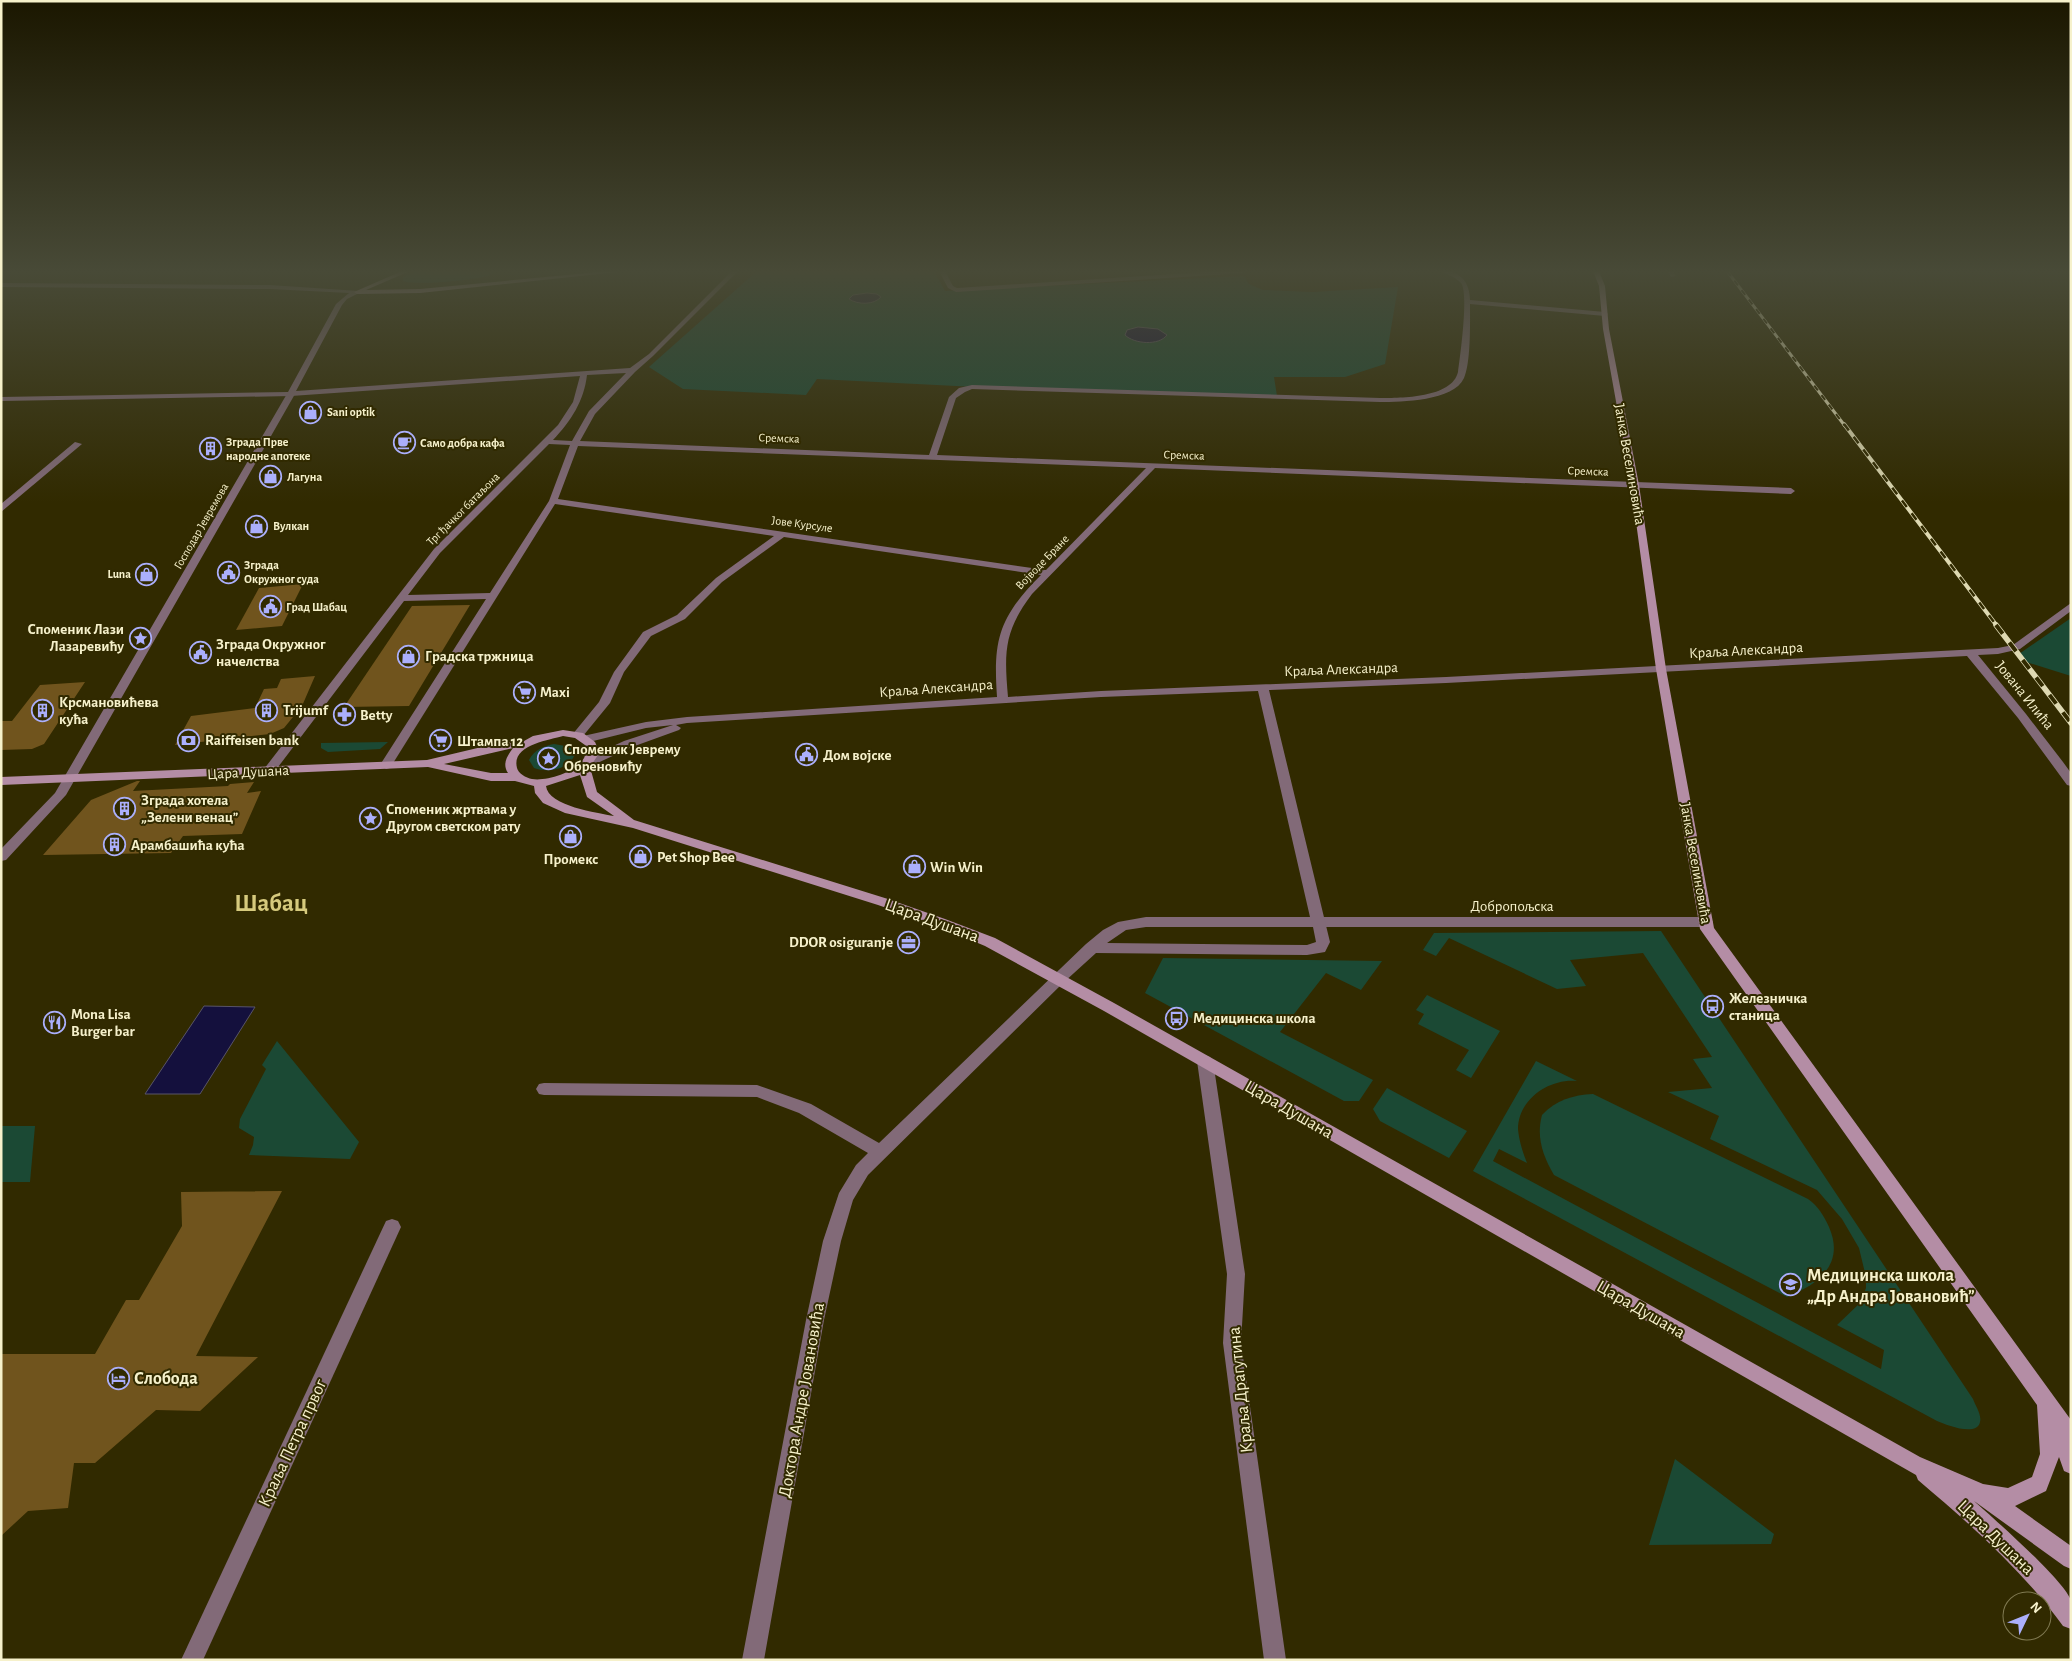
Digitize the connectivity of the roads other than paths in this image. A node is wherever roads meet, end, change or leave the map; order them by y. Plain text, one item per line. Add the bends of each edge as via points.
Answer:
1 (315, 349) edge
2 (657, 349) edge
3 (1463, 349) edge
4 (1611, 349) edge
5 (632, 370) junction
6 (584, 373) junction
7 (290, 394) junction
8 (1, 399) edge
9 (547, 442) junction
10 (575, 443) junction
11 (78, 444) dead end
12 (932, 457) junction
13 (1152, 466) junction
14 (1636, 485) junction
15 (1791, 491) dead end
16 (553, 501) junction
17 (1, 509) edge
18 (783, 534) junction
19 (1048, 573) junction
20 (494, 596) junction
21 (401, 598) junction
22 (2071, 606) edge
23 (1970, 653) junction
24 (1661, 669) junction
25 (1263, 687) junction
26 (1003, 699) junction
27 (714, 718) junction
28 (582, 737) junction
29 (523, 744) junction
30 (427, 764) junction
31 (386, 765) junction
32 (586, 765) junction
33 (268, 772) junction
34 (517, 778) junction
35 (69, 779) junction
36 (1, 781) edge
37 (2071, 782) edge
38 (540, 783) junction
39 (634, 824) junction
40 (1, 857) edge
41 (1318, 922) junction
42 (1706, 922) junction
43 (1091, 948) junction
44 (1058, 979) junction
45 (1205, 1062) junction
46 (544, 1089) dead end
47 (880, 1152) junction
48 (392, 1227) dead end
49 (2046, 1402) junction
50 (2071, 1437) edge
51 (1913, 1464) junction
52 (2071, 1464) edge
53 (1980, 1493) junction
54 (2071, 1559) edge
55 (2071, 1618) edge
56 (192, 1660) edge
57 (753, 1660) edge
58 (1275, 1660) edge

1 - 7 street, Господар Јевремова
2 - 5 street
3 - 12 street via 1460,379 1447,390 1405,400 972,387 958,392 952,400
4 - 14 main road, Јанка Веселиновића
5 - 6 street
5 - 10 street via 592,413
6 - 7 street
6 - 9 street, Трг ђачког батаљона via 576,405
7 - 8 street
7 - 35 street, Господар Јевремова
9 - 10 street
9 - 21 street, Трг ђачког батаљона via 437,551
10 - 12 street, Сремска
10 - 16 street
11 - 17 street
12 - 13 street, Сремска
13 - 14 street, Сремска
13 - 19 street, Војводе Бране
14 - 15 street, Сремска
14 - 24 main road, Јанка Веселиновића
16 - 18 street, Јове Курсуле
16 - 20 street
18 - 19 street, Јове Курсуле
18 - 28 street via 719,580 681,617 647,634 619,672 604,704
19 - 26 street, Војводе Бране via 1014,611 1003,633 1000,657
20 - 21 street
20 - 31 street
21 - 33 street, Трг ђачког батаљона
22 - 23 street, Краља Александра via 2016,647
23 - 24 street, Краља Александра
23 - 37 street, Јована Илића via 2037,732
24 - 25 street, Краља Александра
24 - 42 main road, Јанка Веселиновића
25 - 26 street, Краља Александра
25 - 41 street
26 - 27 street, Краља Александра
27 - 28 street, Краља Александра
27 - 32 street, Краља Александра via 640,739
28 - 29 main road, Цара Душана via 549,734
28 - 32 main road, Цара Душана via 592,748 592,756
29 - 30 main road, Цара Душана
29 - 34 main road via 510,758 511,772
30 - 31 main road, Цара Душана
30 - 34 main road, Цара Душана via 491,777
31 - 33 main road, Цара Душана
32 - 38 main road via 564,778
32 - 39 main road, Цара Душана via 591,794
33 - 35 main road, Цара Душана
34 - 38 main road, Цара Душана
35 - 36 main road, Цара Душана
35 - 40 street, Господар Јевремова via 60,795
38 - 39 main road, Цара Душана via 541,794 557,805 597,818
39 - 44 main road, Цара Душана via 940,922 990,942
41 - 42 street, Добропољска
41 - 43 street, Добропољска via 1146,922 1116,929
41 - 43 street via 1323,942 1314,950
42 - 49 main road, Јанка Веселиновића via 1707,930
43 - 44 street, Добропољска
44 - 45 main road, Цара Душана
44 - 47 street, Доктора Андре Јовановића
45 - 51 main road, Цара Душана
45 - 58 street, Краља Драгутина via 1236,1274 1232,1343
46 - 47 street via 757,1091 799,1105
47 - 57 street, Доктора Андре Јовановића via 862,1170 845,1198 832,1241
48 - 56 street, Краља Петра првог
49 - 50 main road, Јанка Веселиновића
49 - 52 main road
49 - 53 main road via 2050,1454 2039,1484 2009,1498
51 - 53 main road, Цара Душана
51 - 55 main road, Цара Душана via 1992,1530 2054,1594
53 - 54 main road, Цара Душана

